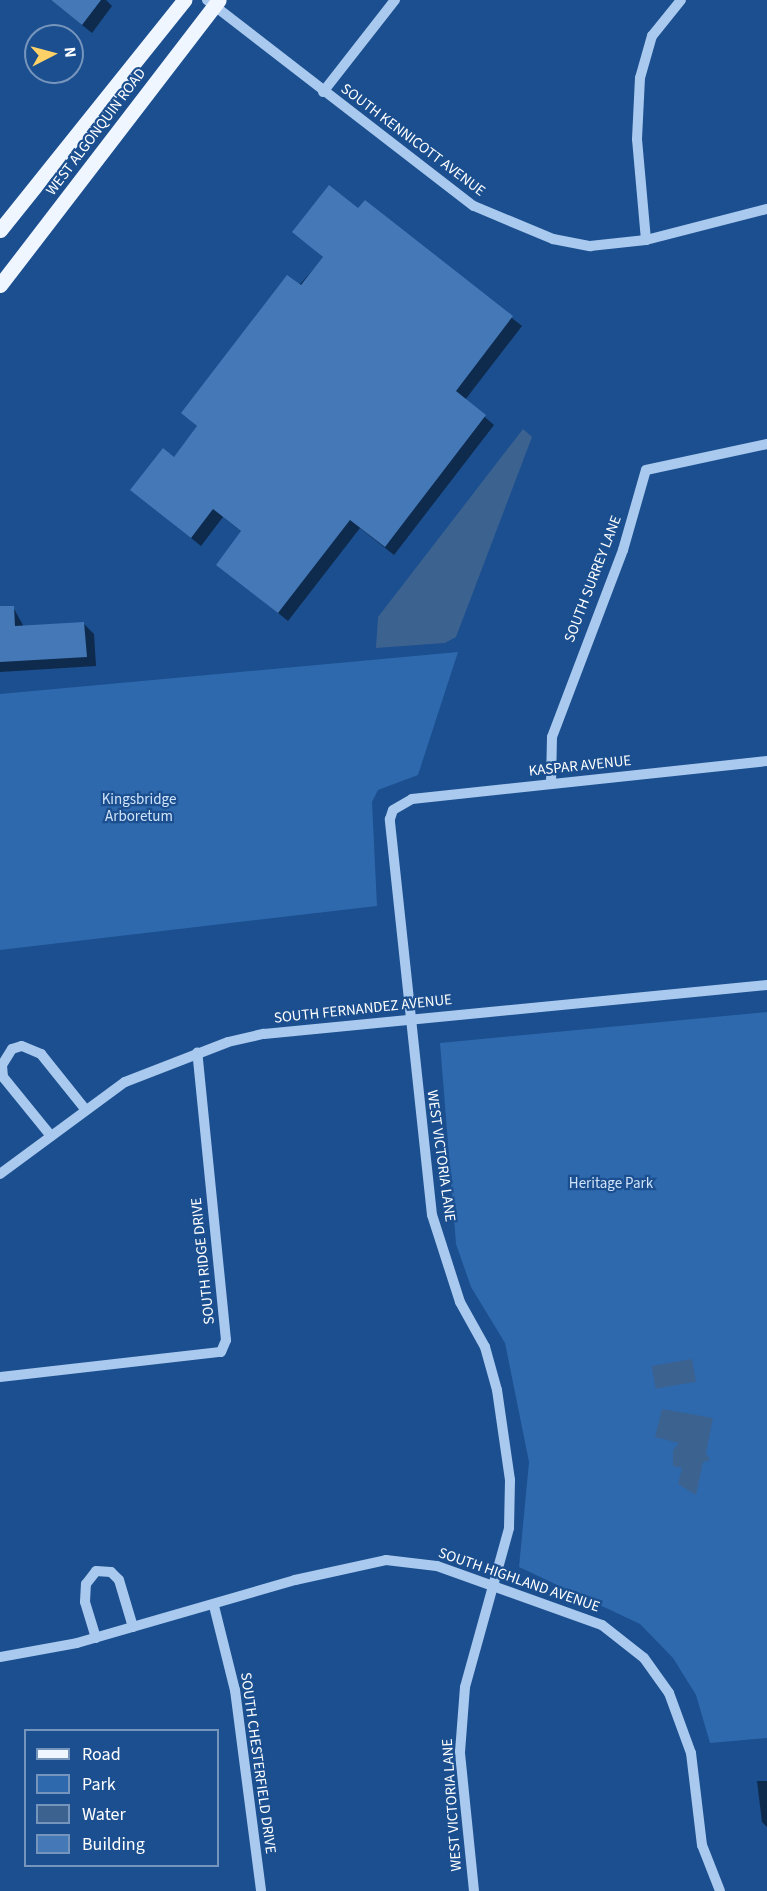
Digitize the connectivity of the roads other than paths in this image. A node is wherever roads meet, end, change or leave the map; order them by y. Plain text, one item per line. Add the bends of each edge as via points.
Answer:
1 (184, 0) edge
2 (395, 0) edge
3 (681, 0) edge
4 (213, 2) edge
5 (323, 92) junction
6 (767, 209) edge
7 (0, 230) edge
8 (646, 240) junction
9 (0, 285) edge
10 (767, 444) edge
11 (767, 761) edge
12 (551, 784) junction
13 (398, 807) joint
14 (767, 986) edge
15 (408, 1020) junction
16 (197, 1052) junction
17 (85, 1109) junction
18 (51, 1136) junction
19 (0, 1174) edge
20 (0, 1377) edge
21 (493, 1585) junction
22 (214, 1606) junction
23 (134, 1628) junction
24 (96, 1638) junction
25 (0, 1658) edge
26 (261, 1891) edge
27 (474, 1891) edge
28 (720, 1891) edge

1 - 7 main road, WEST ALGONQUIN ROAD
2 - 5 street
3 - 8 street via 652,36 640,78 638,139
4 - 5 street, SOUTH KENNICOTT AVENUE
4 - 9 main road, WEST ALGONQUIN ROAD
5 - 8 street, SOUTH KENNICOTT AVENUE via 474,206 553,239 590,246
6 - 8 street, SOUTH KENNICOTT AVENUE
10 - 12 street, SOUTH SURREY LANE via 646,471 623,550 552,737
11 - 12 street, KASPAR AVENUE
12 - 13 street, KASPAR AVENUE via 412,799
13 - 15 street, WEST VICTORIA LANE via 390,819
14 - 15 street, SOUTH FERNANDEZ AVENUE
15 - 16 street, SOUTH FERNANDEZ AVENUE via 264,1034
15 - 21 street, WEST VICTORIA LANE via 432,1215 460,1302 485,1347 497,1390 510,1480 509,1528
16 - 17 street, SOUTH FERNANDEZ AVENUE via 125,1082
16 - 20 street, SOUTH RIDGE DRIVE via 226,1340 221,1352
17 - 18 street, SOUTH FERNANDEZ AVENUE
17 - 18 street via 40,1053 22,1046 12,1050 2,1065 3,1077
18 - 19 street, SOUTH FERNANDEZ AVENUE
21 - 22 street, SOUTH HIGHLAND AVENUE via 437,1566 386,1560
21 - 27 street, WEST VICTORIA LANE via 465,1687 460,1752
21 - 28 street, SOUTH HIGHLAND AVENUE via 602,1625 644,1658 669,1693 690,1754 702,1845
22 - 23 street, SOUTH HIGHLAND AVENUE
22 - 26 street, SOUTH CHESTERFIELD DRIVE via 235,1690
23 - 24 street, SOUTH HIGHLAND AVENUE
23 - 24 street via 119,1580 111,1572 96,1571 86,1584 85,1602
24 - 25 street, SOUTH HIGHLAND AVENUE

